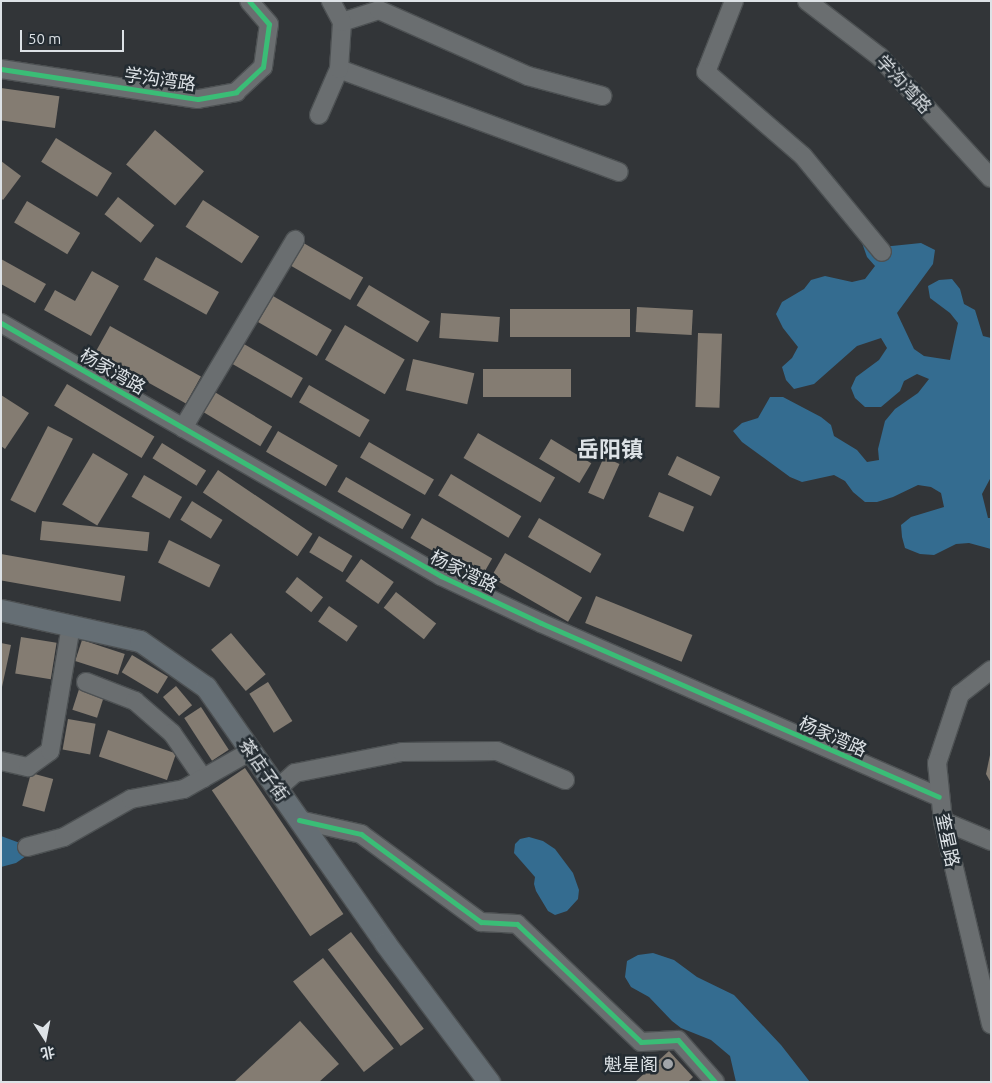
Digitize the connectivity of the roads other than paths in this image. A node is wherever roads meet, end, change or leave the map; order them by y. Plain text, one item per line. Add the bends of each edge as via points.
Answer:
1 (249, 1) edge
2 (331, 1) edge
3 (734, 1) edge
4 (807, 1) edge
5 (342, 22) junction
6 (1, 69) edge
7 (339, 69) junction
8 (602, 96) dead end
9 (319, 115) dead end
10 (619, 172) dead end
11 (991, 178) edge
12 (295, 240) dead end
13 (882, 252) dead end
14 (1, 322) edge
15 (183, 428) junction
16 (1, 610) edge
17 (71, 625) junction
18 (991, 670) edge
19 (86, 682) dead end
20 (251, 751) junction
21 (1, 761) edge
22 (203, 778) junction
23 (565, 780) dead end
24 (277, 789) junction
25 (939, 797) junction
26 (299, 820) junction
27 (943, 821) junction
28 (991, 841) edge
29 (27, 848) dead end
30 (991, 1024) edge
31 (489, 1082) edge
32 (715, 1082) edge

1 - 6 street, 学沟湾路 via 269,24 263,67 236,92 198,99
2 - 5 street
3 - 13 street via 706,72 803,156
4 - 11 street, 学沟湾路 via 880,57
5 - 7 street
5 - 8 street via 379,10 528,76
7 - 9 street
7 - 10 street
12 - 15 street
14 - 15 street, 杨家湾路
15 - 25 street, 杨家湾路 via 441,576
16 - 17 main road, 茶店子街
17 - 20 main road, 茶店子街 via 140,641 206,687
17 - 21 street via 50,751 28,768
18 - 25 street, 奎星路 via 960,694 937,763
19 - 22 street via 135,701 172,733
20 - 22 street
20 - 24 main road, 茶店子街
22 - 29 street via 184,789 131,799 64,837
23 - 24 street via 497,751 402,752 294,773
24 - 26 main road, 茶店子街
25 - 27 street, 奎星路
26 - 31 main road, 茶店子街 via 385,943
26 - 32 street via 361,834 481,922 517,924 641,1042 678,1040
27 - 28 street
27 - 30 street, 奎星路

